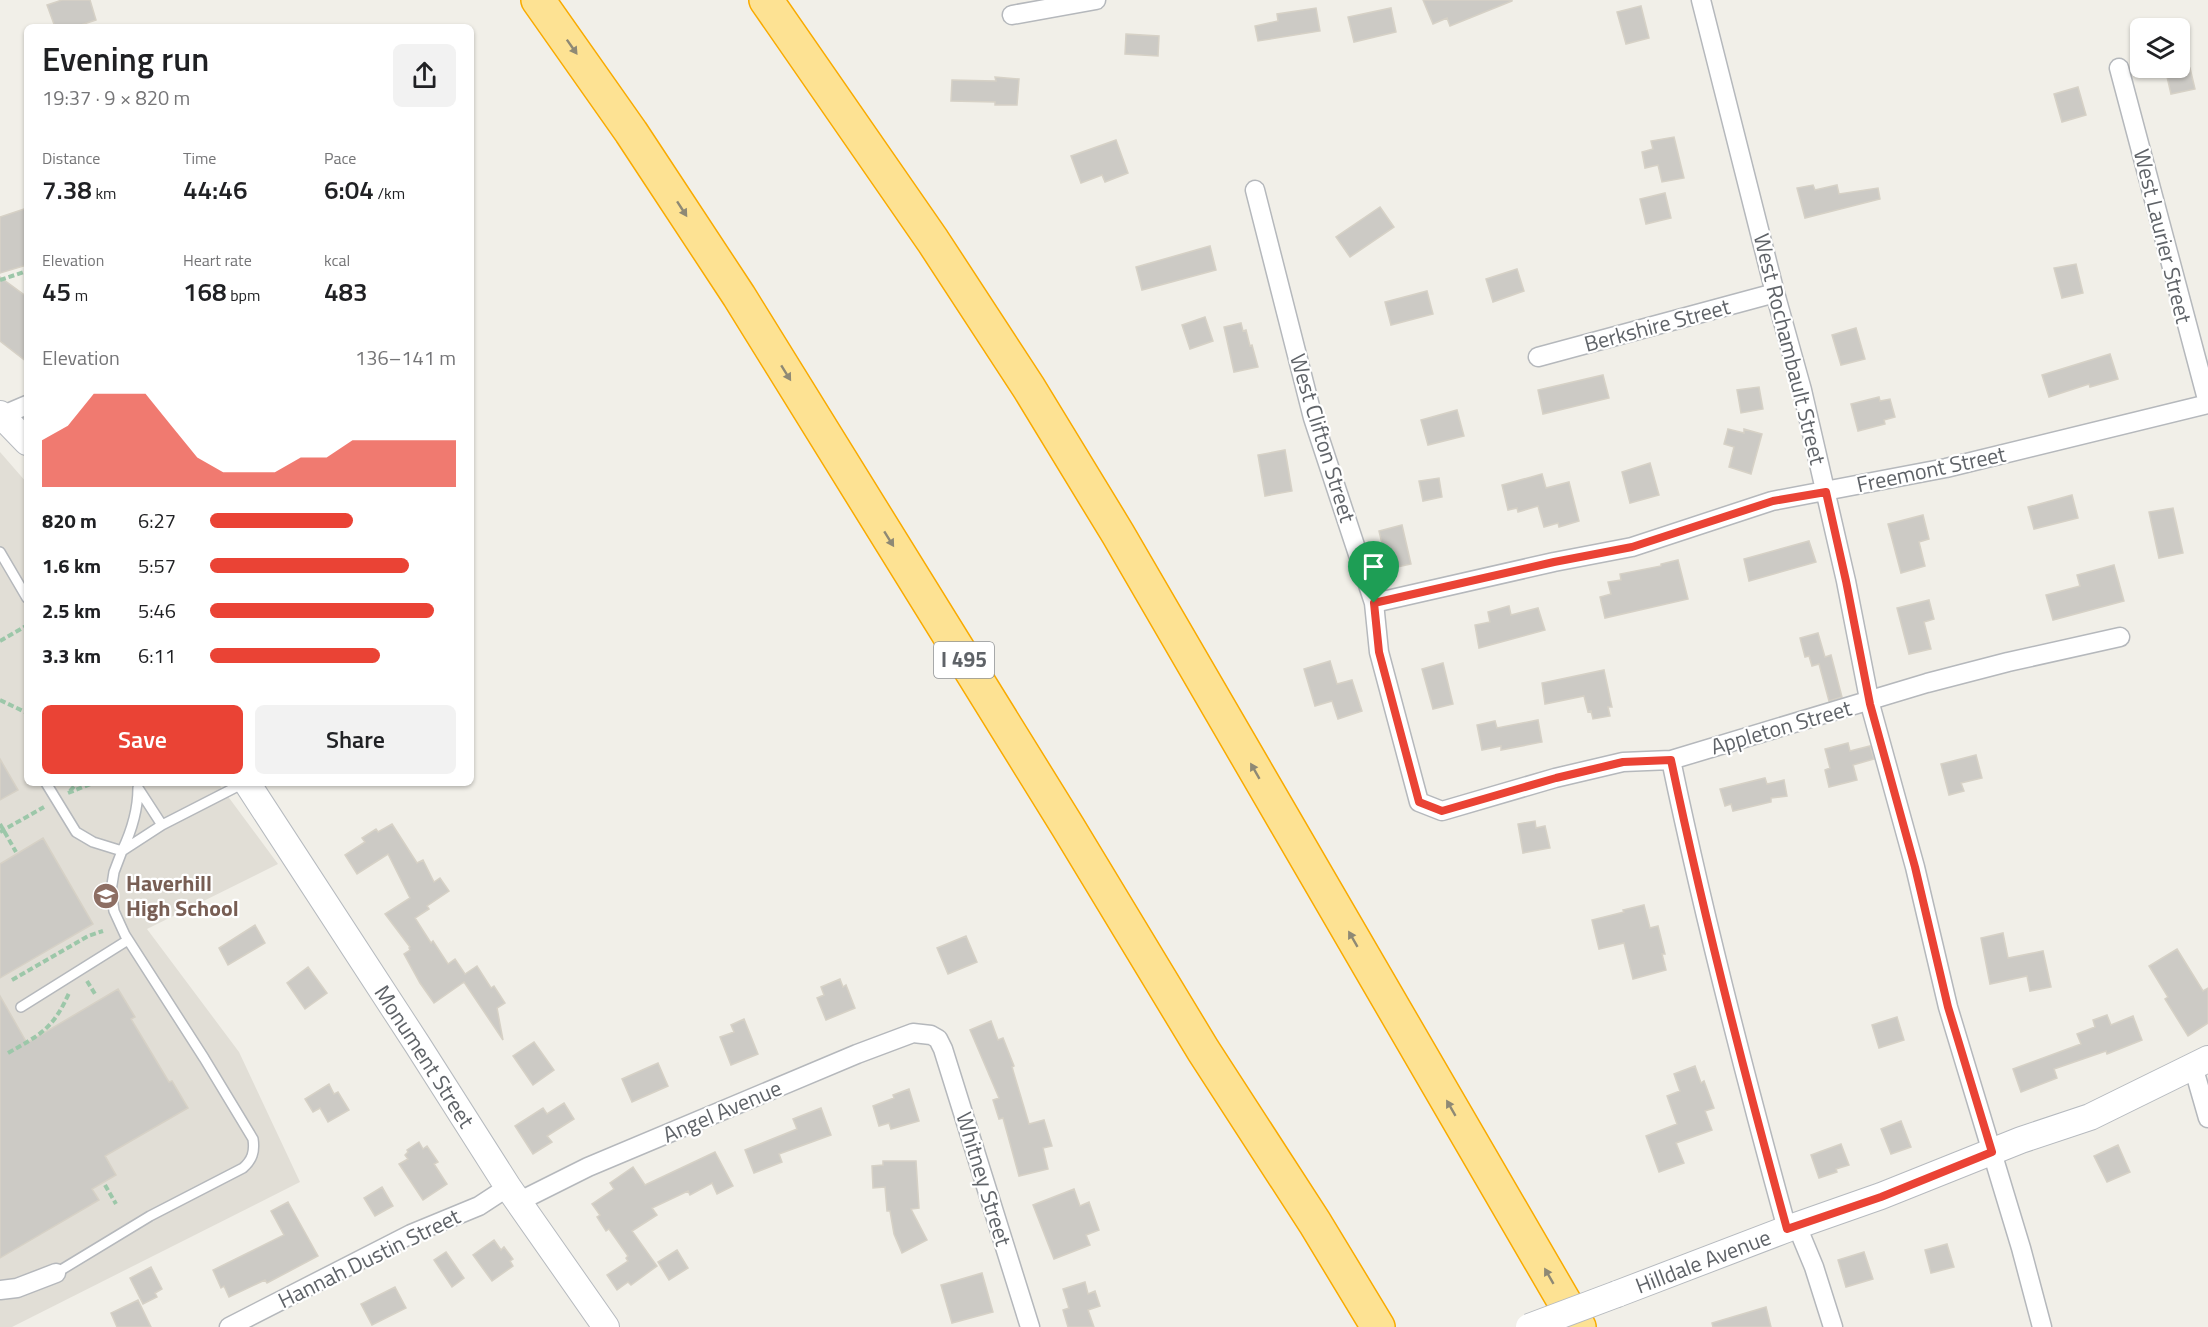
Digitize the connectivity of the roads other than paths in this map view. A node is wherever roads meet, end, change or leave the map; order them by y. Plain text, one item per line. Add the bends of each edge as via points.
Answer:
1 (538, 0) edge
2 (766, 0) edge
3 (1096, 0) edge
4 (1701, 0) edge
5 (1012, 15) dead end
6 (2119, 68) dead end
7 (1255, 190) dead end
8 (1775, 293) junction
9 (1538, 357) dead end
10 (2208, 404) edge
11 (24, 406) edge
12 (1, 415) edge
13 (24, 439) edge
14 (1826, 492) junction
15 (0, 552) edge
16 (24, 593) edge
17 (1374, 603) junction
18 (2120, 637) dead end
19 (1870, 701) junction
20 (1671, 760) junction
21 (48, 786) edge
22 (137, 786) edge
23 (138, 786) edge
24 (240, 786) edge
25 (248, 786) edge
26 (1442, 811) joint
27 (162, 825) junction
28 (122, 851) junction
29 (128, 940) junction
30 (21, 1007) dead end
31 (931, 1035) joint
32 (2200, 1063) edge
33 (2208, 1118) edge
34 (1992, 1152) junction
35 (513, 1194) junction
36 (1792, 1227) junction
37 (56, 1273) joint
38 (0, 1290) edge
39 (229, 1327) edge
40 (606, 1327) edge
41 (1030, 1327) edge
42 (1378, 1327) edge
43 (1529, 1327) edge
44 (1579, 1327) edge
45 (1833, 1327) edge
46 (2042, 1327) edge

1 -> 42 highway, I 495 via 739,296
44 -> 2 highway via 1035,398 933,241
3 - 5 street
4 - 8 street, West Rochambault Street
6 - 10 street, West Laurier Street
7 - 17 street, West Clifton Street via 1313,418
8 - 9 street, Berkshire Street
8 - 14 street, West Rochambault Street
10 - 14 street, Freemont Street via 1946,468
11 - 12 street
12 - 13 main road
14 - 17 street, Freemont Street via 1773,501 1632,547
14 - 19 street, West Rochambault Street
15 - 16 lane
17 - 26 street, West Clifton Street via 1379,652 1419,802
18 - 19 street, Appleton Street via 2008,662
19 - 20 street, Appleton Street
19 - 34 street, West Rochambault Street via 1948,1007
20 - 26 street, Appleton Street via 1623,762
20 - 36 street via 1747,1088
21 - 28 lane via 76,832
22 - 28 lane via 136,813
23 - 27 lane
24 - 27 lane
25 - 35 main road, Monument Street
27 - 28 lane
28 - 29 lane via 114,872 111,902
29 - 30 lane
29 - 37 lane via 253,1139 253,1153 243,1168 150,1216
31 - 35 street, Angel Avenue via 914,1033 857,1054 588,1167
31 - 41 street, Whitney Street via 943,1050
32 - 33 street
32 - 34 main road, Hilldale Avenue via 2090,1117
34 - 36 main road, Hilldale Avenue via 1881,1197
34 - 46 street, West Rochambault Street
35 - 39 street, Hannah Dustin Street via 411,1234
35 - 40 main road, Monument Street
36 - 43 main road, Hilldale Avenue, bridge
36 - 45 street via 1814,1268
37 - 38 street via 17,1288

